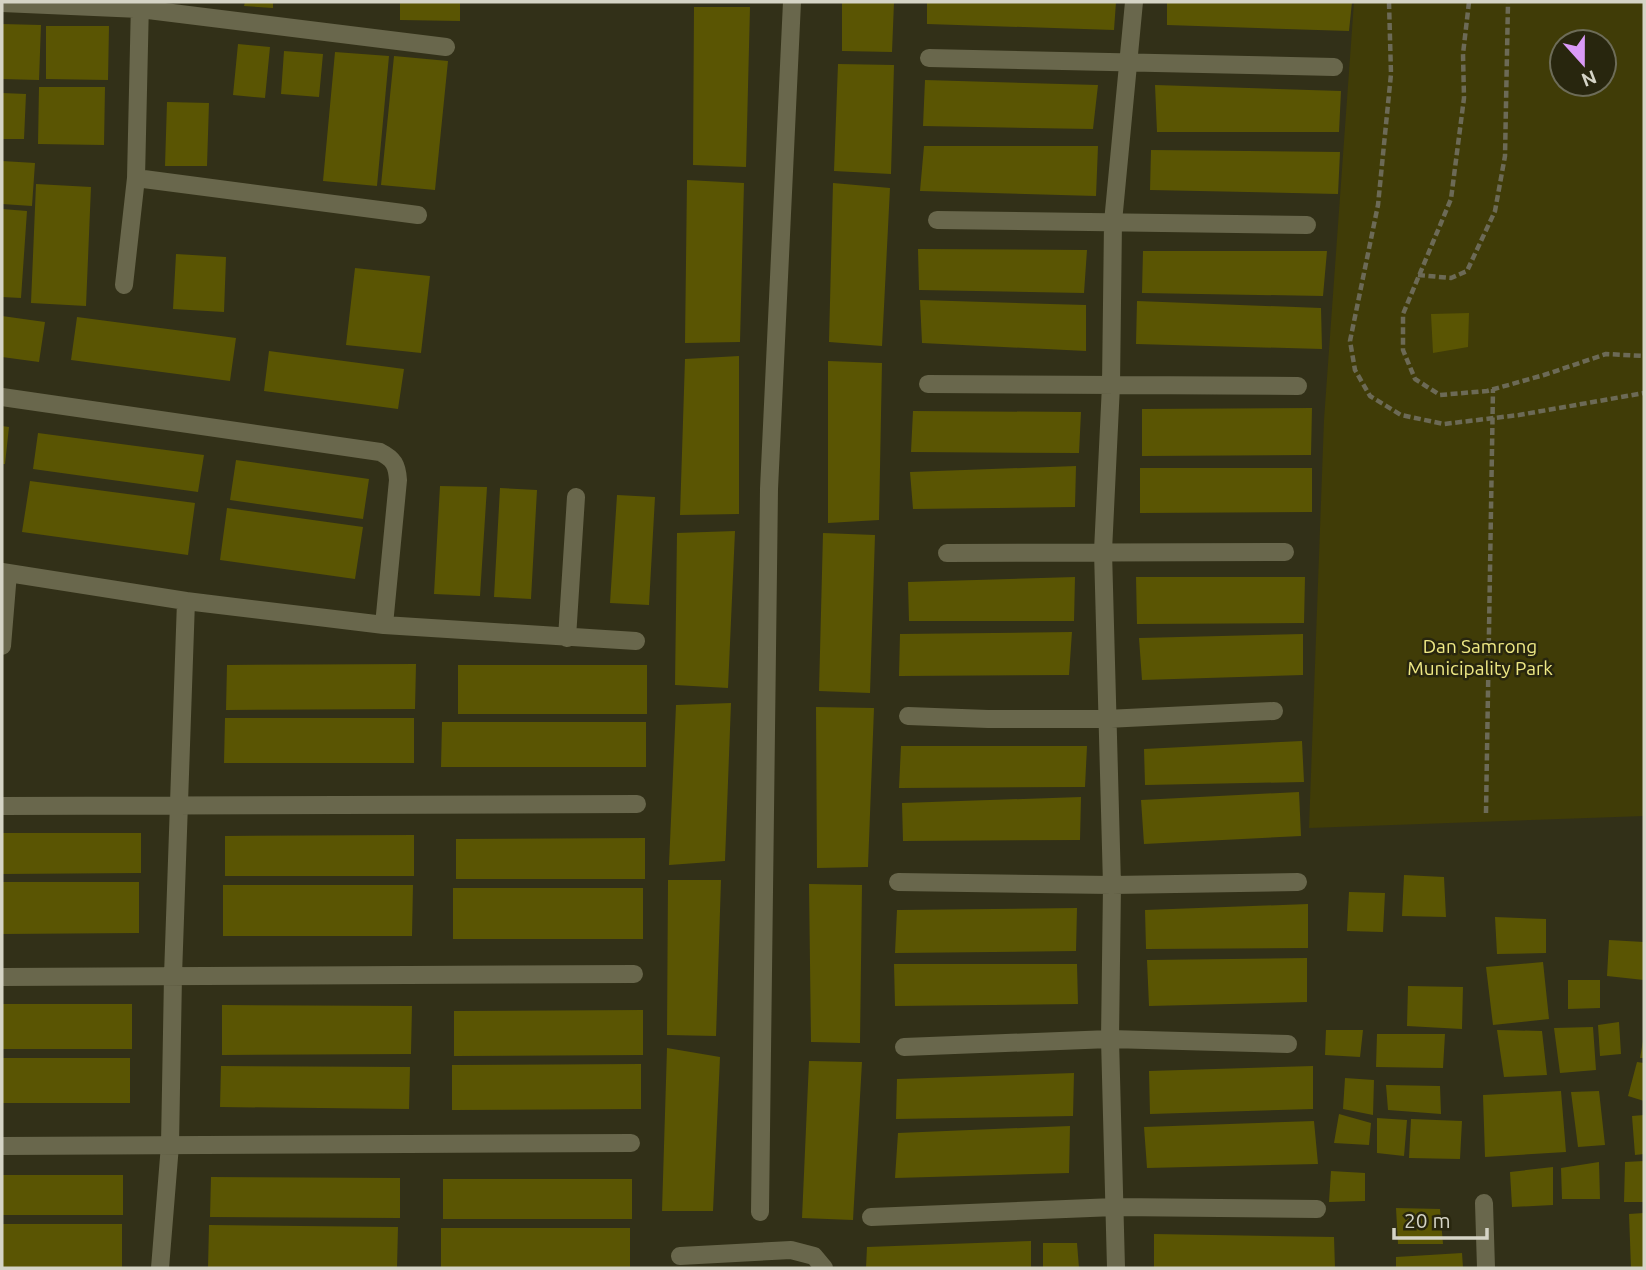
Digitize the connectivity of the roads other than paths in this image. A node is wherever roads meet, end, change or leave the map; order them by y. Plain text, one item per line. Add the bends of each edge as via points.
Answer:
1 (792, 2) edge
2 (1134, 2) edge
3 (2, 3) edge
4 (140, 5) edge
5 (446, 47) dead end
6 (929, 58) dead end
7 (1128, 63) junction
8 (1334, 67) dead end
9 (136, 178) junction
10 (418, 215) dead end
11 (937, 220) dead end
12 (1113, 222) junction
13 (1307, 225) dead end
14 (124, 285) dead end
15 (928, 384) dead end
16 (1111, 385) junction
17 (1298, 386) dead end
18 (2, 397) edge
19 (576, 498) dead end
20 (1103, 551) junction
21 (1285, 552) dead end
22 (947, 553) dead end
23 (5, 573) edge
24 (186, 601) junction
25 (384, 625) junction
26 (567, 638) junction
27 (636, 641) dead end
28 (2, 646) edge
29 (1274, 711) dead end
30 (908, 716) dead end
31 (1106, 719) junction
32 (637, 804) dead end
33 (2, 806) edge
34 (179, 806) junction
35 (898, 882) dead end
36 (1298, 882) dead end
37 (1112, 885) junction
38 (634, 974) dead end
39 (2, 976) edge
40 (173, 976) junction
41 (1110, 1039) junction
42 (1288, 1044) dead end
43 (904, 1047) dead end
44 (631, 1143) dead end
45 (170, 1145) junction
46 (2, 1146) edge
47 (1484, 1203) dead end
48 (1115, 1206) junction
49 (1317, 1209) dead end
50 (760, 1212) dead end
51 (871, 1217) dead end
52 (680, 1256) dead end
53 (160, 1268) edge
54 (824, 1268) edge
55 (1116, 1268) edge
56 (1486, 1268) edge

1 - 50 street via 769,489
2 - 7 street
3 - 4 street
4 - 5 street
4 - 9 street
6 - 7 street
7 - 8 street
7 - 12 street
9 - 10 street
9 - 14 street
11 - 12 street
12 - 13 street
12 - 16 street
15 - 16 street
16 - 17 street
16 - 20 street
18 - 25 street via 391,457 398,480
19 - 26 street
20 - 21 street
20 - 22 street
20 - 31 street
23 - 24 street
23 - 28 street
24 - 25 street
24 - 34 street
25 - 26 street
26 - 27 street
29 - 31 street
30 - 31 street
31 - 37 street
32 - 34 street
33 - 34 street
34 - 40 street
35 - 37 street
36 - 37 street
37 - 41 street
38 - 40 street
39 - 40 street
40 - 45 street
41 - 42 street
41 - 43 street
41 - 48 street
44 - 45 street
45 - 46 street
45 - 53 street
47 - 56 street
48 - 49 street
48 - 51 street
48 - 55 street
52 - 54 street via 791,1250 814,1256

